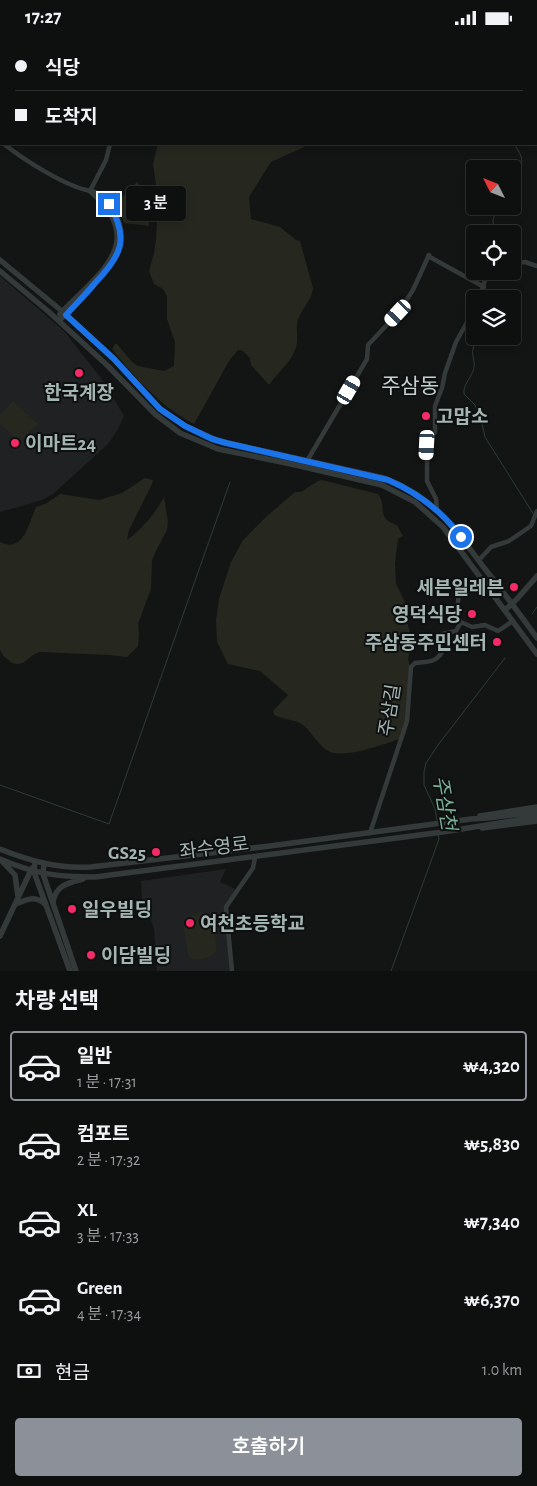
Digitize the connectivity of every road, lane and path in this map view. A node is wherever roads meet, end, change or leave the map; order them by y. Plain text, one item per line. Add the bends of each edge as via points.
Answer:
1 (6, 145) edge
2 (110, 145) edge
3 (90, 191) junction
4 (0, 260) edge
5 (521, 263) edge
6 (537, 266) edge
7 (0, 271) edge
8 (486, 280) edge
9 (484, 287) junction
10 (483, 290) edge
11 (64, 313) junction
12 (58, 320) junction
13 (466, 324) edge
14 (307, 461) junction
15 (438, 510) junction
16 (537, 512) edge
17 (432, 516) junction
18 (479, 560) junction
19 (537, 576) edge
20 (486, 583) junction
21 (513, 604) junction
22 (505, 610) junction
23 (513, 621) junction
24 (461, 622) junction
25 (537, 638) edge
26 (537, 654) edge
27 (537, 807) edge
28 (537, 812) edge
29 (537, 817) edge
30 (471, 819) junction
31 (537, 821) edge
32 (472, 827) junction
33 (370, 833) junction
34 (0, 849) edge
35 (255, 857) junction
36 (0, 859) edge
37 (35, 862) junction
38 (44, 864) junction
39 (33, 872) junction
40 (43, 874) junction
41 (95, 877) junction
42 (17, 902) junction
43 (53, 904) junction
44 (50, 913) junction
45 (0, 936) edge
46 (70, 971) edge
47 (76, 971) edge
48 (232, 971) edge

1 - 3 street via 39,168
2 - 3 street
3 - 11 street via 101,196 115,214 121,235 120,247 116,260 106,272
4 - 11 street
5 - 6 street
7 - 12 street
8 - 9 street
9 - 10 street
9 - 14 street via 429,256 398,313 368,345 367,359
11 - 12 street
11 - 14 street via 114,359 160,409 185,426 219,441
12 - 17 street via 155,414 186,436 218,449 382,485 410,499
13 - 15 street via 445,373 435,406 435,432 427,445 427,481
14 - 15 street via 388,480
15 - 17 street
15 - 18 street
16 - 18 street via 531,526 511,540 491,547
17 - 20 street
18 - 21 street
19 - 21 street
20 - 22 street
20 - 24 street via 477,586 464,583 459,587 455,615
21 - 22 street
21 - 25 street
22 - 23 street
23 - 24 street via 498,631 486,625 474,628
23 - 26 street
24 - 33 street, 주삼길 via 456,631 442,635 442,652 437,659 416,662 411,667 407,721
27 - 30 street
28 - 30 street
29 - 32 street
30 - 33 street, 좌수영로
31 - 32 street
32 - 35 street, 좌수영로
33 - 38 street, 좌수영로 via 103,866 69,868
34 - 37 street, 좌수영로
35 - 41 street, 좌수영로
35 - 48 street via 253,868 226,907
36 - 39 street, 좌수영로
36 - 42 street via 15,875
37 - 38 street, 좌수영로
37 - 39 street
38 - 40 street
39 - 40 street, 좌수영로
39 - 42 street
39 - 44 street
40 - 41 street, 좌수영로
40 - 43 street
41 - 43 street via 64,884 55,894
42 - 44 street via 37,899
42 - 45 street
43 - 47 street
44 - 46 street

